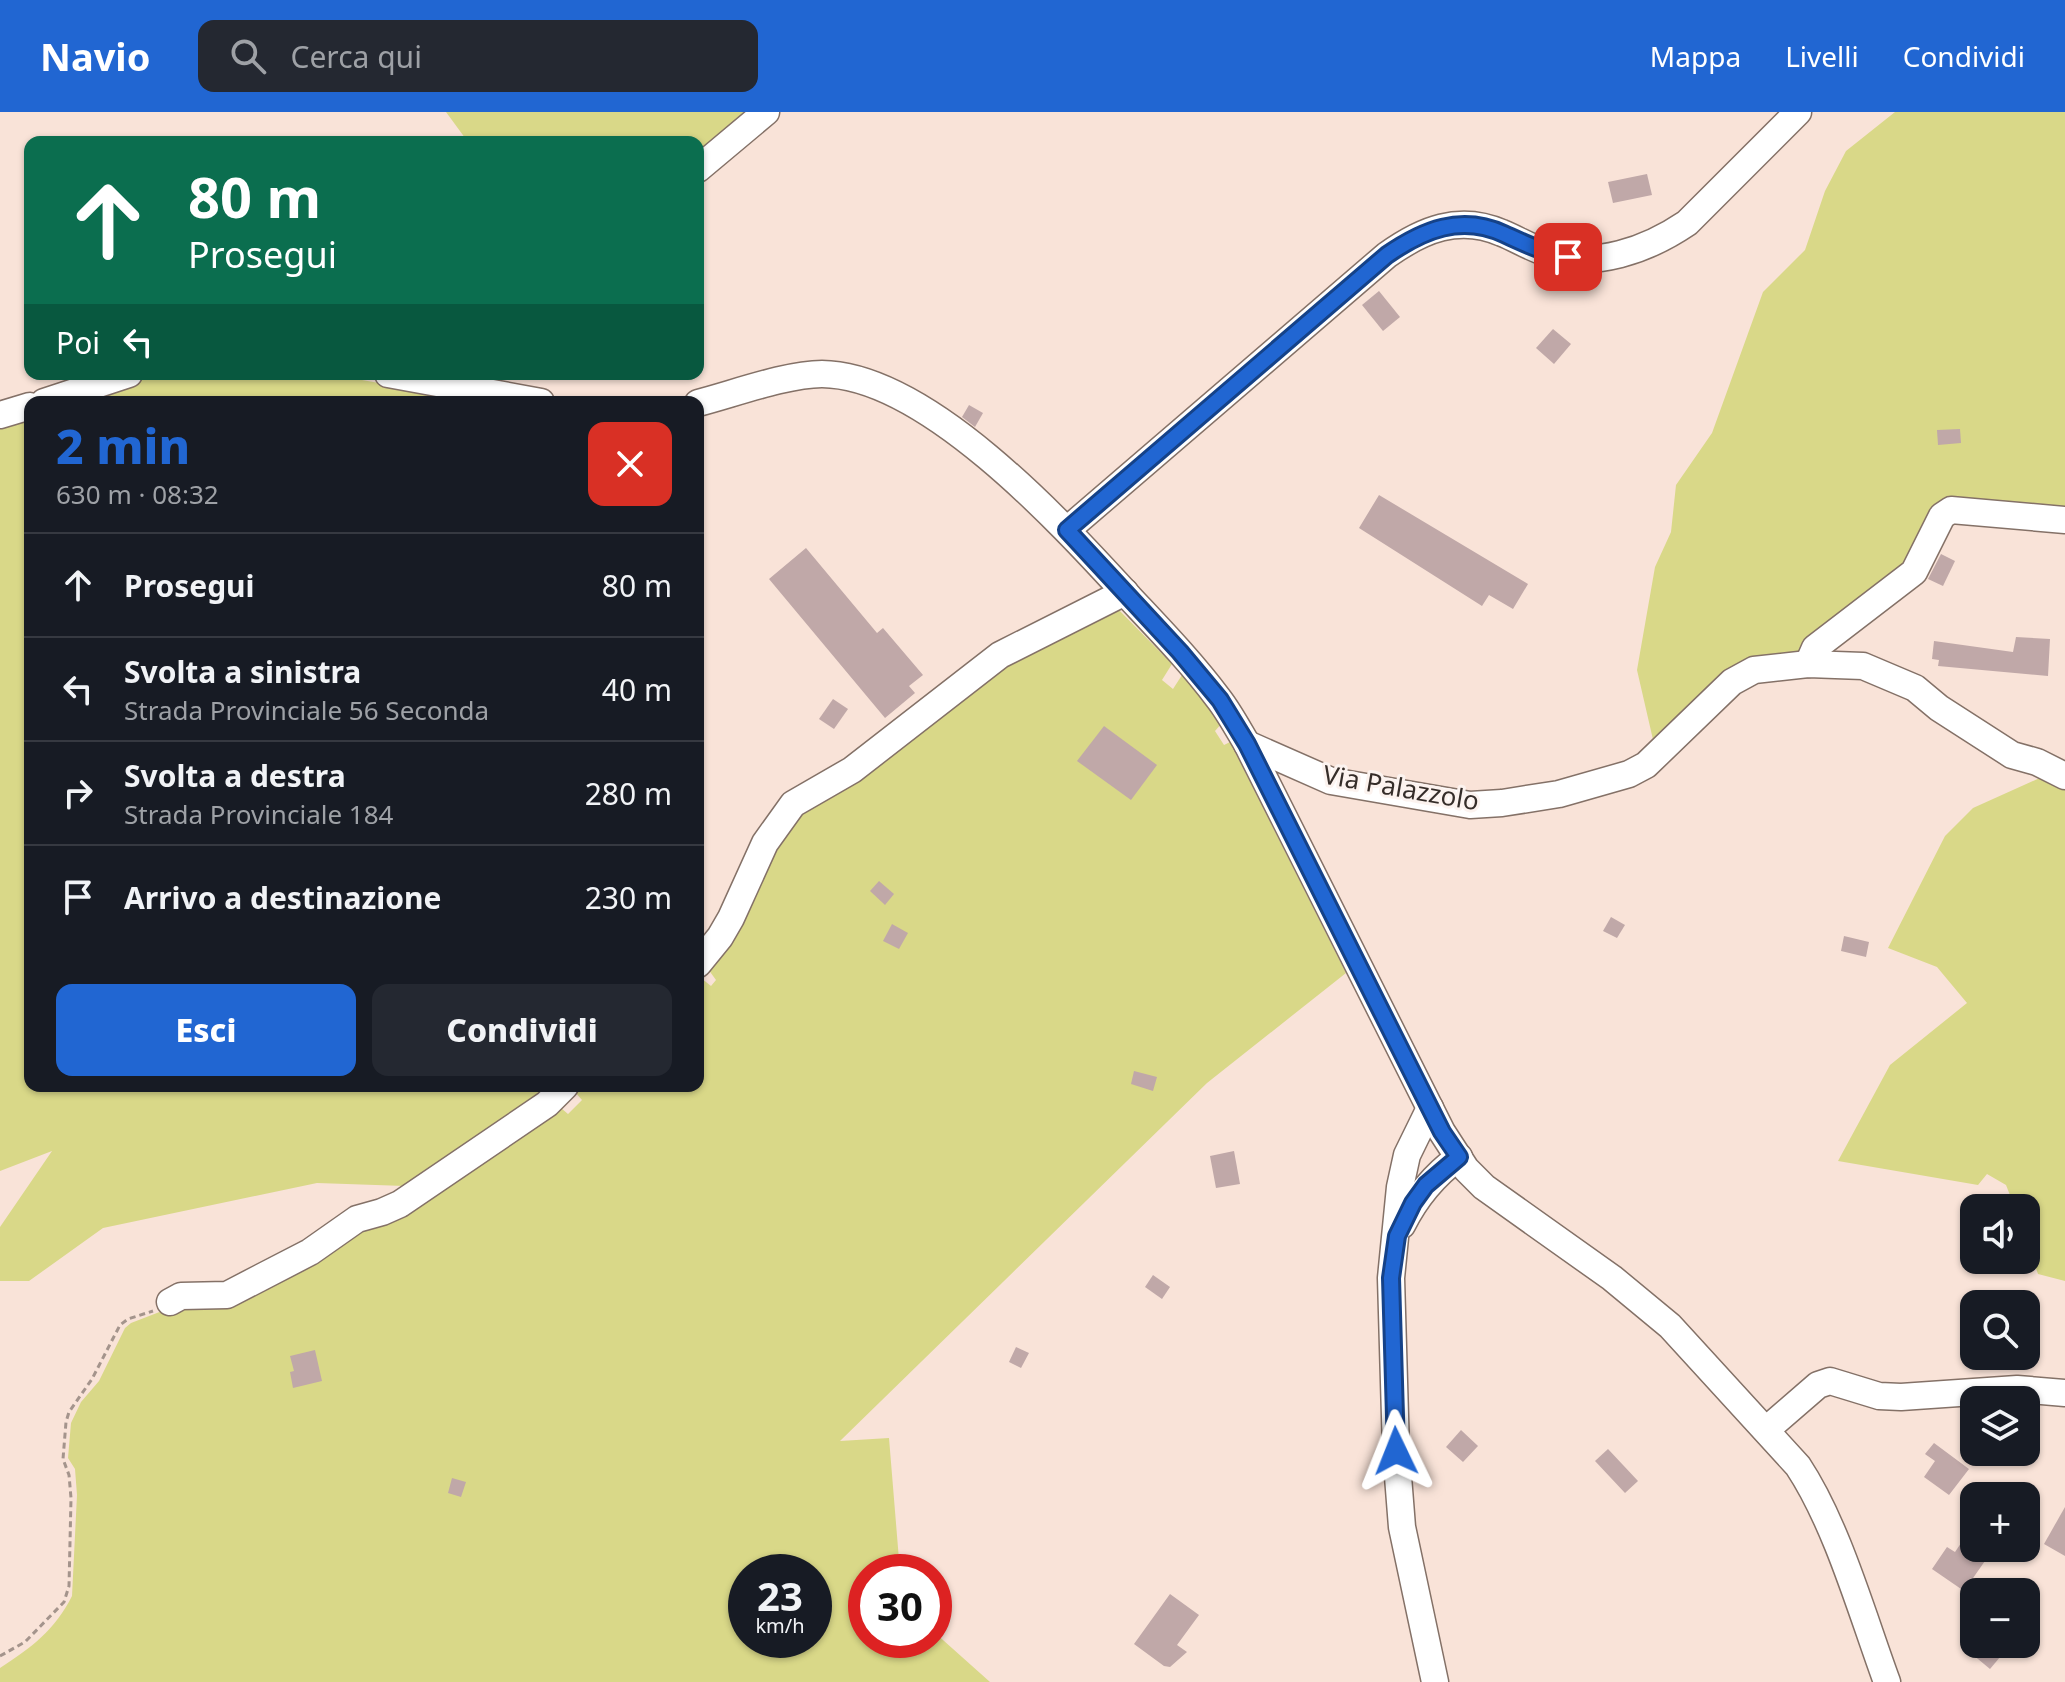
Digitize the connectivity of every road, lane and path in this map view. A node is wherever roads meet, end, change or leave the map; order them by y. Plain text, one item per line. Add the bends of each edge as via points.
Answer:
1 (766, 112) edge
2 (1798, 112) edge
3 (704, 164) edge
4 (111, 380) edge
5 (439, 380) edge
6 (62, 396) edge
7 (513, 396) edge
8 (704, 401) edge
9 (24, 408) edge
10 (0, 415) edge
11 (2065, 520) edge
12 (1067, 530) junction
13 (1125, 592) junction
14 (1808, 664) junction
15 (1247, 744) junction
16 (2065, 776) edge
17 (704, 956) edge
18 (559, 1092) edge
19 (1430, 1108) junction
20 (1459, 1157) junction
21 (1397, 1236) junction
22 (170, 1302) joint
23 (2065, 1393) edge
24 (1766, 1430) junction
25 (0, 1656) edge
26 (1435, 1682) edge
27 (1887, 1682) edge

1 - 3 street
2 - 12 street via 1687,223 1617,255 1548,254 1466,224 1412,237
4 - 6 street
5 - 7 street
8 - 12 street via 822,374 883,389 976,446
9 - 10 street
11 - 14 street via 1951,510 1942,516 1914,572 1815,648
12 - 13 street
13 - 15 street via 1220,700
13 - 17 street via 1000,655 852,770 793,804 765,843 726,928
14 - 15 street, Via Palazzolo via 1754,670 1732,682 1646,765 1629,774 1502,803 1470,805 1331,781
14 - 16 street, Via Palazzolo via 1863,666 1915,688 2012,755
15 - 19 street
18 - 22 street via 400,1204 357,1219 310,1252 227,1295 181,1296
19 - 20 street
19 - 21 street via 1407,1155
20 - 21 street via 1426,1185
20 - 24 street via 1505,1203 1670,1326
21 - 26 street via 1391,1278 1402,1527
22 - 25 path via 120,1325 69,1412 63,1459 71,1498 69,1586 64,1602 48,1620
23 - 24 street via 2017,1389 1879,1396 1830,1381 1818,1385
24 - 27 street via 1812,1486

